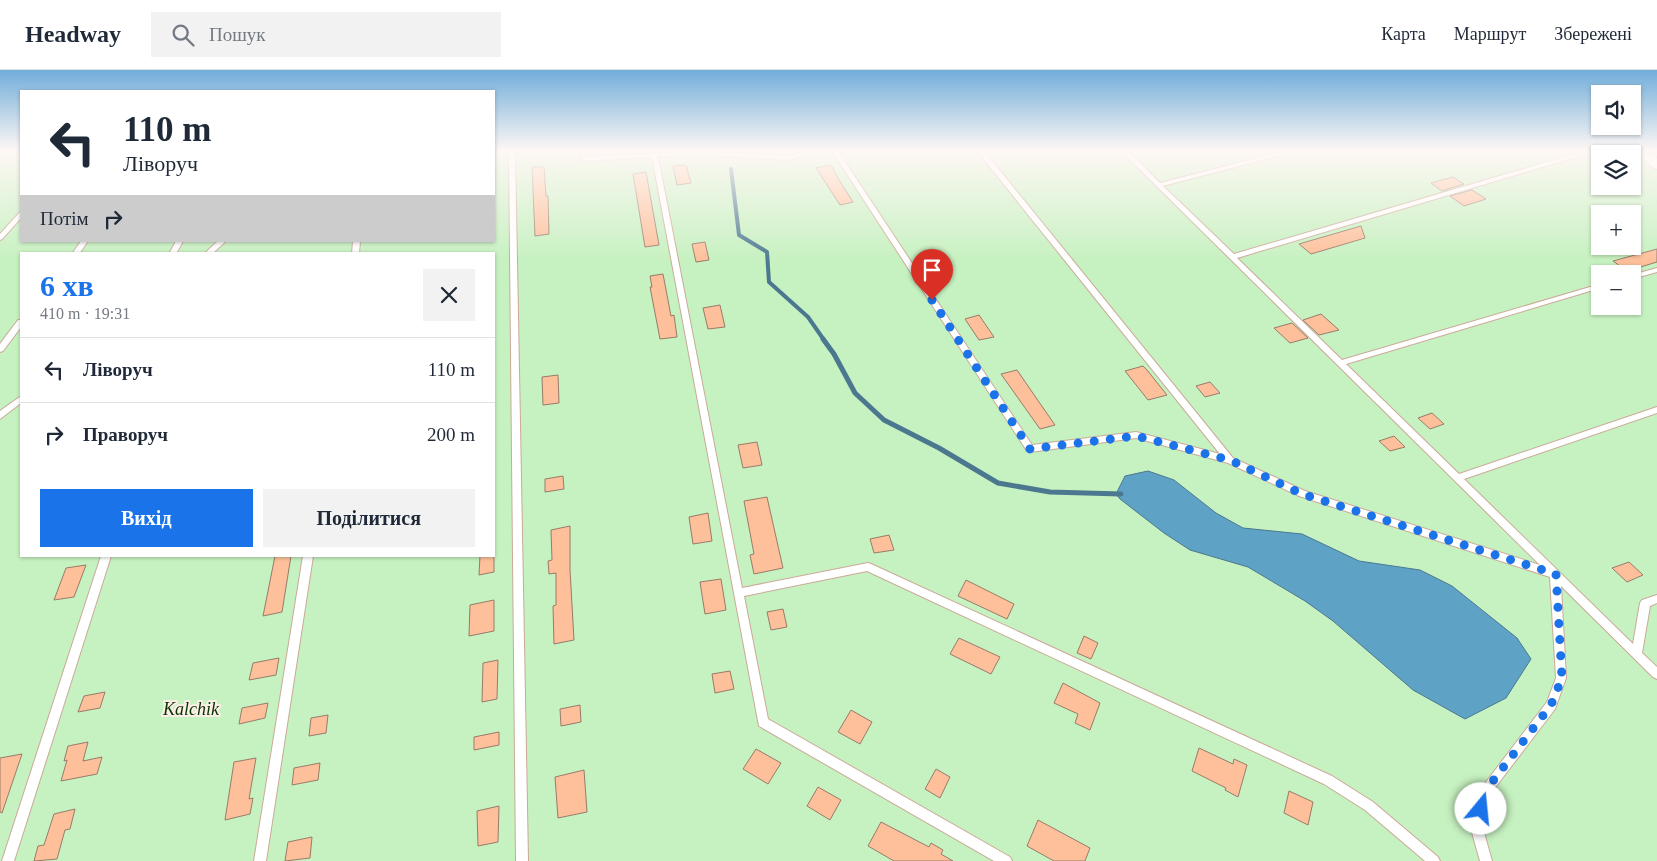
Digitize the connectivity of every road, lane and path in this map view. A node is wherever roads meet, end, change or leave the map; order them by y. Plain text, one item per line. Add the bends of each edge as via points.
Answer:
1 (513, 188) edge
2 (661, 188) edge
3 (859, 188) edge
4 (1009, 188) edge
5 (1162, 188) edge
6 (1465, 188) edge
7 (20, 215) edge
8 (0, 238) edge
9 (84, 242) edge
10 (222, 242) edge
11 (77, 252) edge
12 (209, 252) edge
13 (1232, 257) junction
14 (1657, 270) edge
15 (1641, 274) edge
16 (1591, 289) edge
17 (20, 323) edge
18 (0, 348) edge
19 (1340, 363) junction
20 (20, 400) edge
21 (1657, 410) edge
22 (0, 416) edge
23 (1230, 460) junction
24 (1457, 478) junction
25 (106, 557) edge
26 (308, 557) edge
27 (1556, 574) junction
28 (738, 593) junction
29 (1657, 599) edge
30 (1637, 654) junction
31 (1657, 674) edge
32 (8, 861) edge
33 (260, 861) edge
34 (522, 861) edge
35 (1006, 861) edge
36 (1434, 861) edge
37 (1486, 861) edge

1 - 34 lane
2 - 28 lane
3 - 23 lane via 1030,449 1136,436
4 - 23 lane
5 - 13 lane
6 - 13 lane
7 - 8 lane
9 - 11 lane
10 - 12 lane
13 - 19 lane
14 - 15 lane
16 - 19 lane
17 - 18 lane
19 - 24 lane
20 - 22 lane
21 - 24 lane
23 - 27 lane via 1302,494
24 - 27 lane
25 - 32 lane
26 - 33 lane
27 - 30 lane
27 - 37 lane via 1562,678 1551,705 1486,790 1477,829
28 - 35 lane via 763,722
28 - 36 lane via 868,567 1328,780 1368,806
29 - 30 lane via 1645,603
30 - 31 lane

